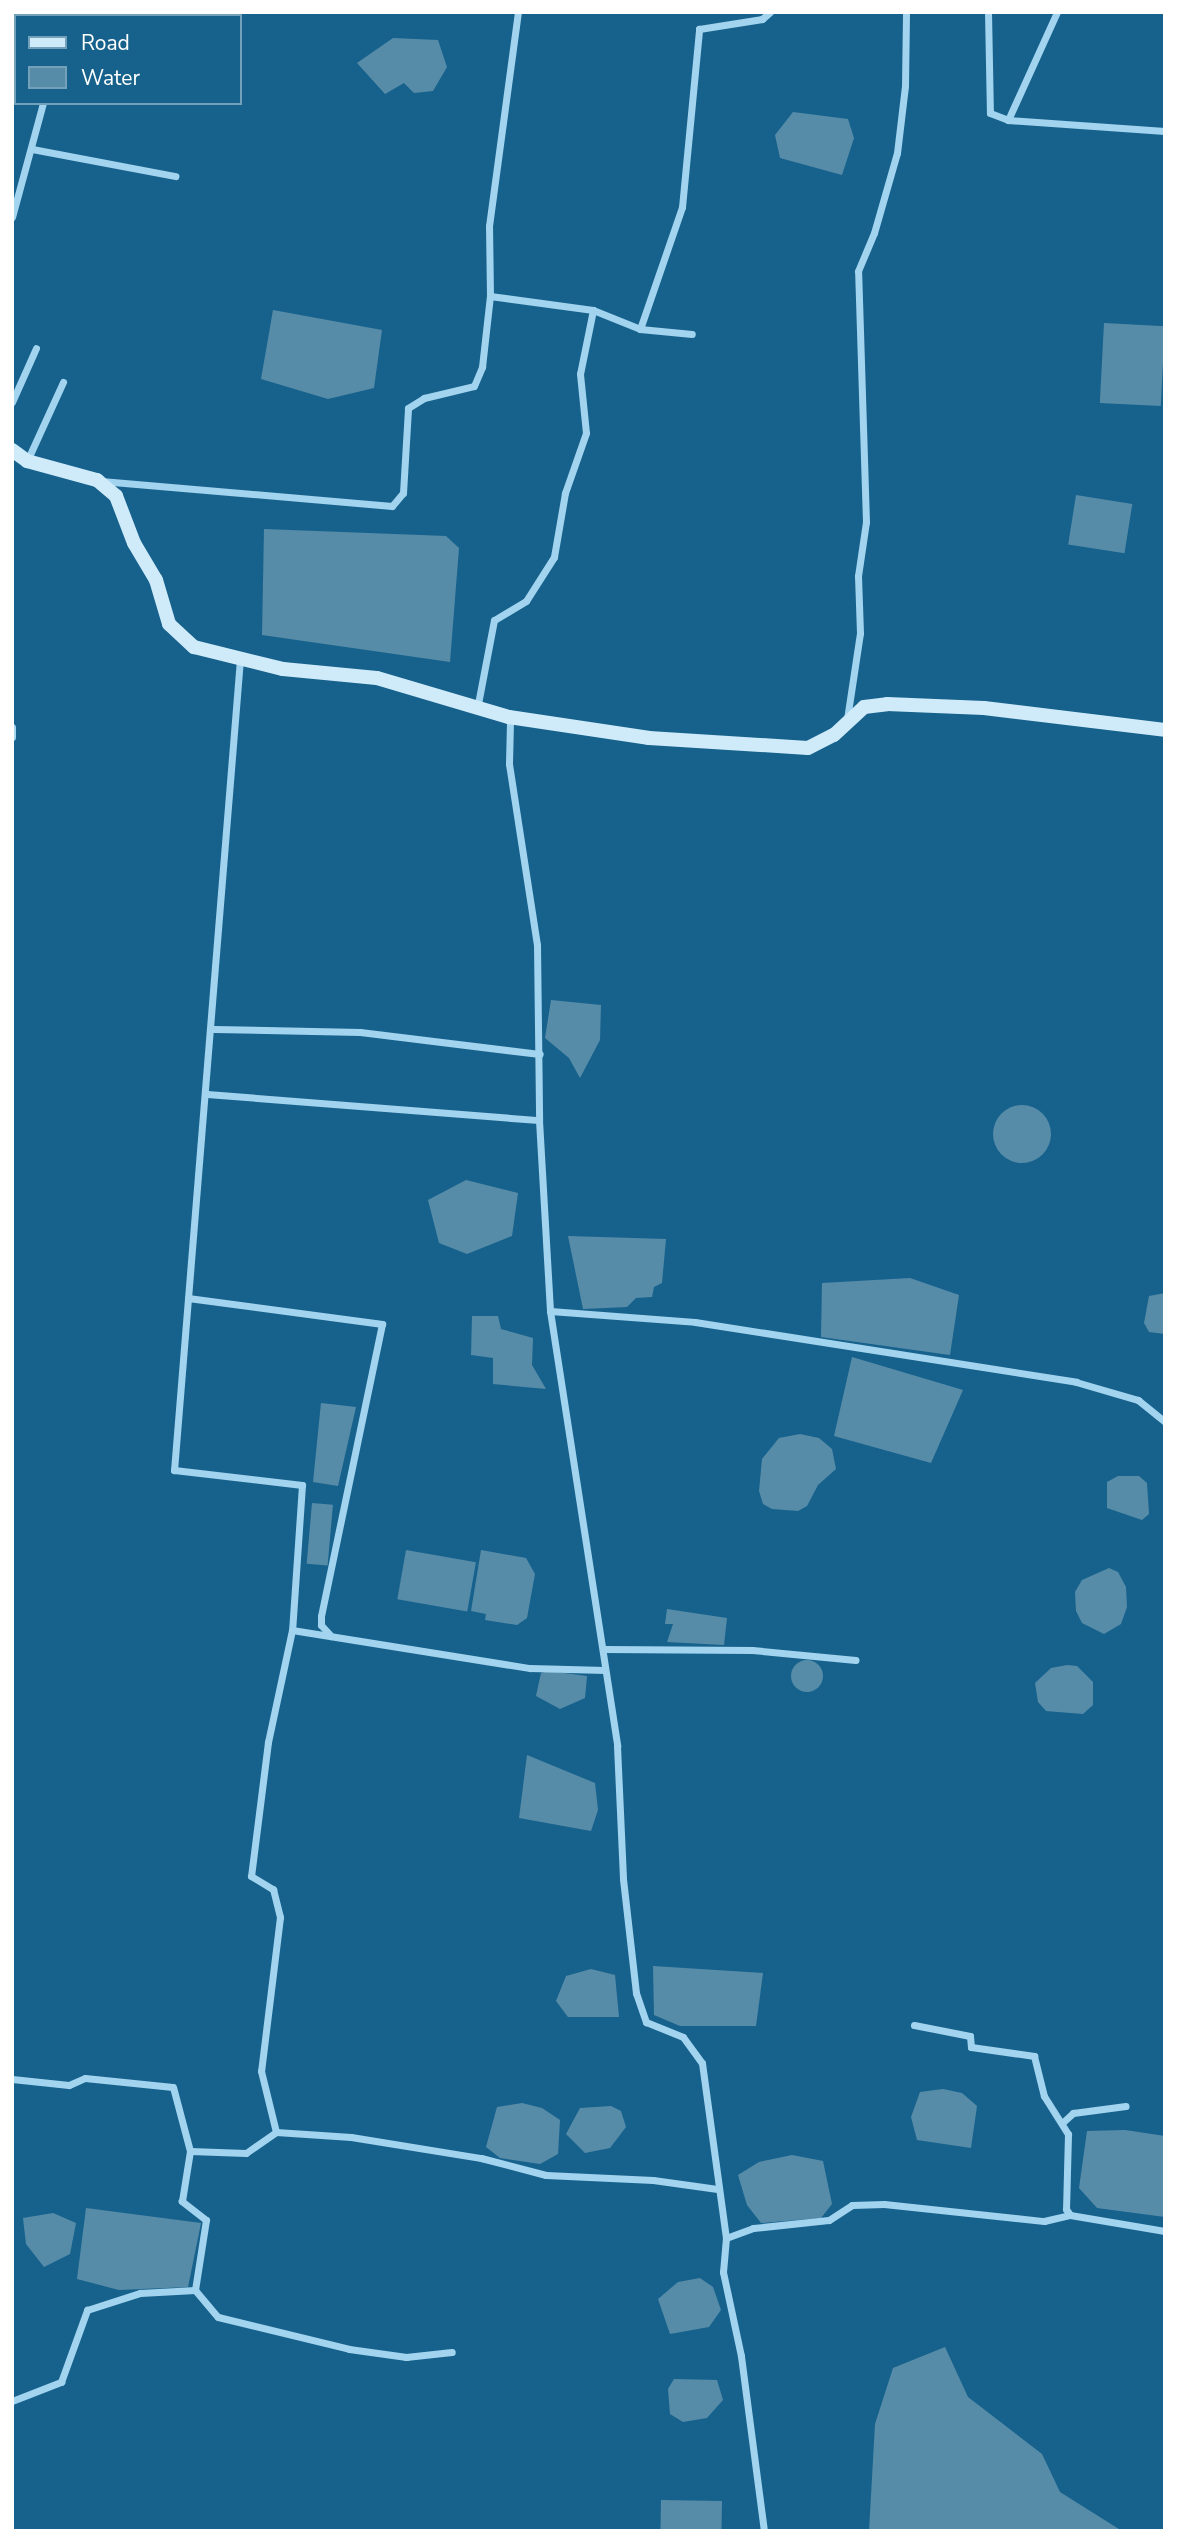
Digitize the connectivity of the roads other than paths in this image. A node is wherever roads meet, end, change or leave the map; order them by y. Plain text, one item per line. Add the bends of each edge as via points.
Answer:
1 (518, 12) edge
2 (770, 12) edge
3 (905, 12) edge
4 (988, 12) edge
5 (1057, 12) edge
6 (43, 105) edge
7 (1008, 120) junction
8 (1165, 131) edge
9 (33, 149) junction
10 (175, 176) dead end
11 (12, 217) edge
12 (490, 296) junction
13 (593, 310) junction
14 (640, 329) junction
15 (692, 334) dead end
16 (36, 348) dead end
17 (63, 382) dead end
18 (12, 402) edge
19 (12, 450) edge
20 (27, 461) junction
21 (97, 480) junction
22 (240, 659) junction
23 (478, 705) junction
24 (846, 721) junction
25 (510, 722) dead end
26 (12, 727) edge
27 (1165, 730) edge
28 (12, 737) edge
29 (214, 1029) junction
30 (540, 1054) junction
31 (207, 1094) junction
32 (539, 1120) junction
33 (188, 1298) junction
34 (550, 1311) junction
35 (1165, 1422) edge
36 (292, 1630) junction
37 (331, 1636) junction
38 (604, 1649) junction
39 (856, 1660) dead end
40 (605, 1670) junction
41 (914, 2025) dead end
42 (12, 2079) edge
43 (1126, 2106) dead end
44 (1062, 2123) junction
45 (276, 2132) junction
46 (190, 2151) junction
47 (717, 2189) junction
48 (1070, 2216) junction
49 (1165, 2231) edge
50 (726, 2238) junction
51 (195, 2290) junction
52 (452, 2352) dead end
53 (12, 2401) edge
54 (764, 2531) edge

1 - 12 street via 489,226
2 - 14 street via 762,19 707,24 697,34 682,208
3 - 24 street via 905,86 897,153 858,271 866,522 858,576 860,632
4 - 7 street via 988,110
5 - 7 street
6 - 9 street
7 - 8 street
9 - 10 street
9 - 11 street
12 - 13 street
12 - 21 street via 482,367 474,386 424,398 408,408 403,493 392,506
13 - 14 street
13 - 23 street via 580,374 586,433 565,493 554,557 526,601 494,620
14 - 15 street
16 - 18 street
17 - 20 street
19 - 20 street
20 - 21 street
21 - 22 street via 117,496 134,543 156,580 169,624 194,647
22 - 23 street via 283,669 377,678
22 - 29 street via 220,863
23 - 24 street via 509,717 649,738 808,748 834,735
24 - 27 street via 864,707 887,704 984,708
25 - 30 street via 509,764 537,945
26 - 28 street
29 - 30 street via 360,1032
29 - 31 street
30 - 32 street
31 - 32 street
31 - 33 street
32 - 34 street
33 - 36 street via 174,1470 302,1485
33 - 37 street via 382,1324 321,1616 321,1625
34 - 35 street via 695,1322 1076,1382 1138,1400
34 - 38 street
36 - 37 street
36 - 45 street via 268,1742 251,1876 273,1889 280,1917 261,2071
37 - 40 street via 530,1668
38 - 39 street via 752,1650
38 - 40 street
40 - 47 street via 617,1746 623,1879 636,1993 646,2022 683,2037 702,2063
41 - 44 street via 970,2036 971,2047 1034,2056 1044,2096
42 - 46 street via 69,2085 85,2078 173,2087
43 - 44 street via 1073,2113
44 - 48 street via 1068,2134 1066,2209
45 - 46 street via 246,2153
45 - 47 street via 417,2146 547,2175 653,2180
46 - 51 street via 182,2201 206,2220
47 - 50 street
48 - 49 street
48 - 50 street via 1044,2221 918,2206 852,2205 829,2220 752,2228
50 - 54 street via 723,2273 741,2356
51 - 52 street via 218,2317 349,2349 406,2357
51 - 53 street via 140,2294 87,2310 61,2382

